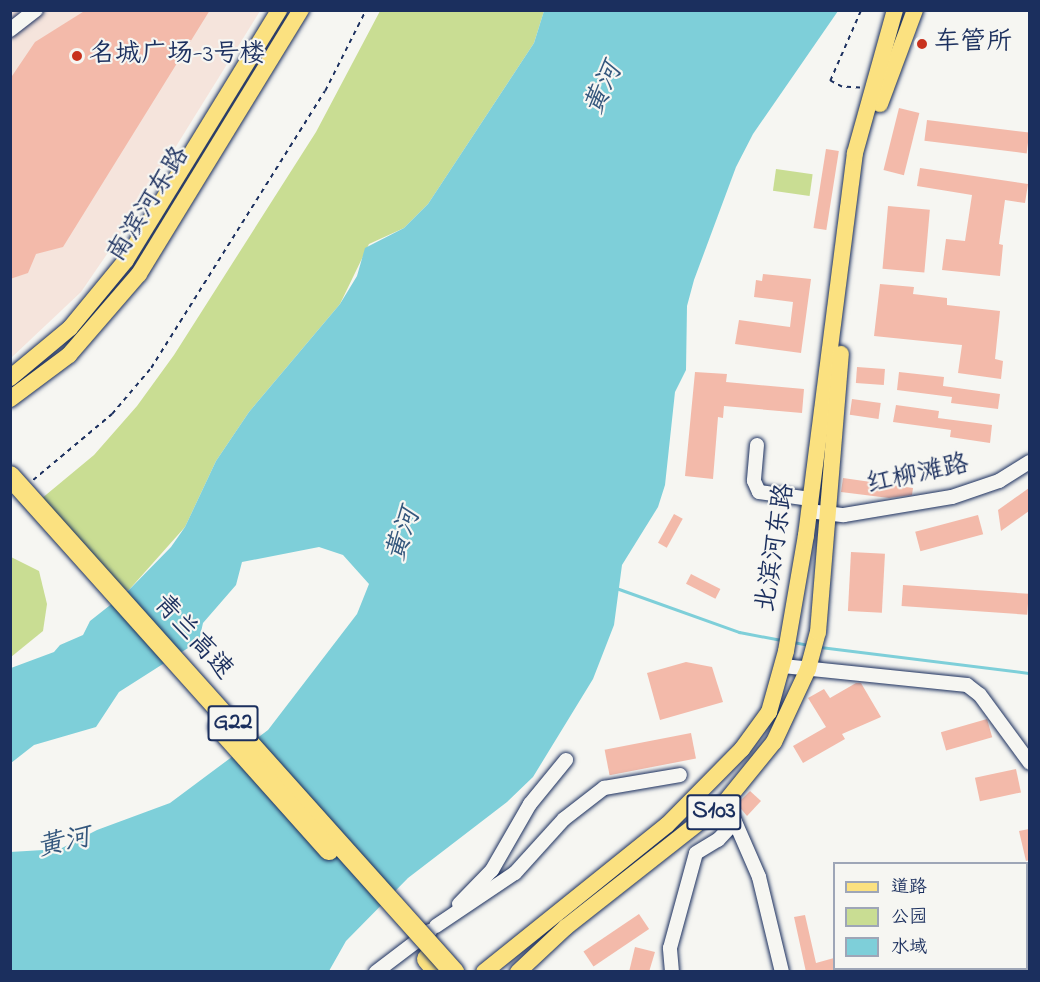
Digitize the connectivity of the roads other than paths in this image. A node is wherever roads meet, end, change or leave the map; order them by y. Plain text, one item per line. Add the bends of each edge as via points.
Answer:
1 (36, 10) edge
2 (279, 10) edge
3 (300, 10) edge
4 (895, 10) edge
5 (915, 10) edge
6 (10, 30) edge
7 (10, 378) edge
8 (10, 399) edge
9 (757, 445) dead end
10 (1029, 462) edge
11 (10, 476) edge
12 (10, 495) edge
13 (810, 505) junction
14 (829, 513) junction
15 (785, 658) junction
16 (810, 662) junction
17 (566, 760) dead end
18 (1029, 763) edge
19 (680, 775) dead end
20 (726, 801) junction
21 (731, 826) junction
22 (724, 849) dead end
23 (436, 926) junction
24 (433, 967) edge
25 (376, 972) edge
26 (454, 972) edge
27 (484, 972) edge
28 (518, 972) edge
29 (672, 972) edge
30 (782, 972) edge

1 - 6 street
2 - 7 main road, 南滨河东路 via 126,260 70,328
3 - 8 main road, 南滨河东路 via 139,274 69,356
4 - 13 main road, 北滨河东路 via 855,153
5 - 14 main road, 北滨河东路 via 884,90 865,155 838,382
9 - 13 street, 红柳滩路 via 756,489
10 - 14 street, 红柳滩路 via 976,490 890,508
11 - 26 highway, 青兰高速 / G22, bridge
12 - 24 highway, 青兰高速 / G22, bridge
13 - 14 street, 红柳滩路
13 - 15 main road, 北滨河东路
14 - 16 main road, 北滨河东路 via 818,632
15 - 16 street
15 - 27 main road, 北滨河东路 / S103 via 769,712 707,788 667,825
16 - 18 street via 967,685 980,695
16 - 20 main road, 北滨河东路 / S103 via 774,742
17 - 23 street via 530,804 492,870
19 - 23 street via 604,788 564,819 515,873
20 - 21 street
20 - 28 main road, 北滨河东路 / S103 via 566,927
21 - 22 street
21 - 29 street via 696,853 669,948
21 - 30 street via 759,877
23 - 25 street

